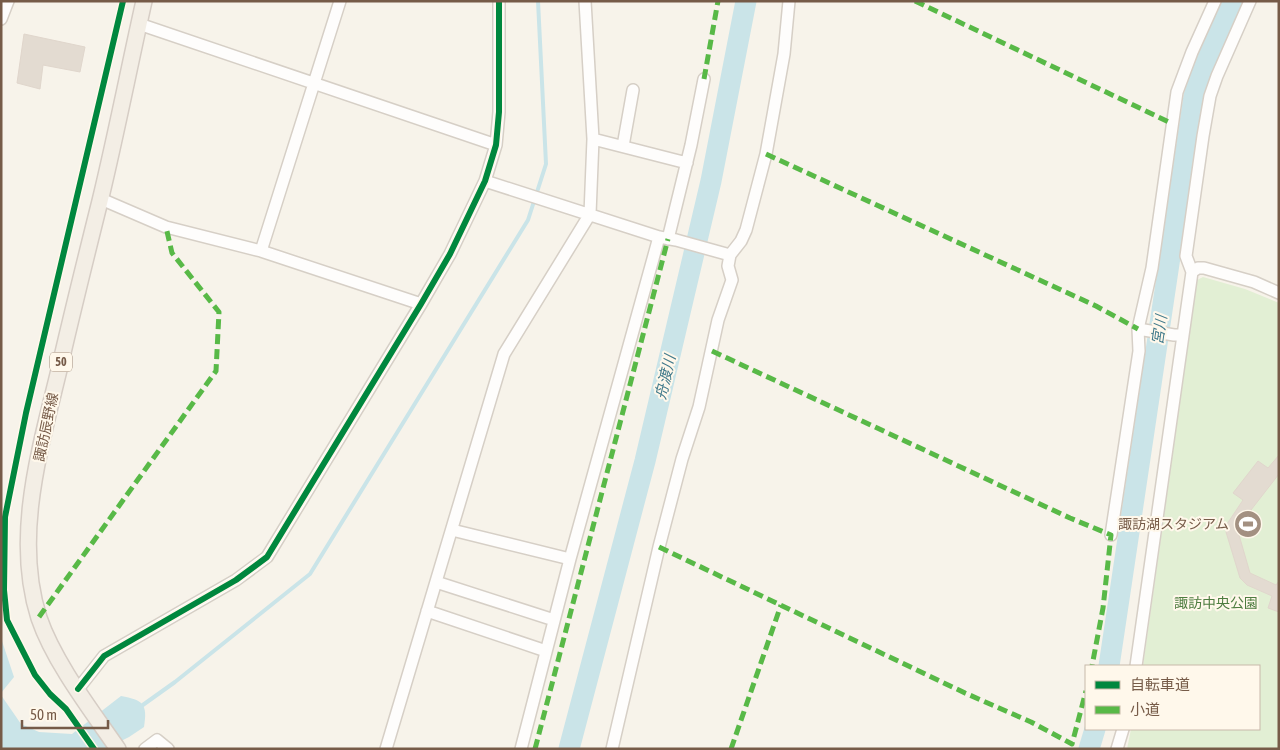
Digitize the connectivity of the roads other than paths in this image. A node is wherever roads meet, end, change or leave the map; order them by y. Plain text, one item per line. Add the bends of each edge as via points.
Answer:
1 (8, 1) edge
2 (144, 1) edge
3 (340, 1) edge
4 (499, 1) edge
5 (585, 1) edge
6 (789, 1) edge
7 (1215, 1) edge
8 (1250, 1) edge
9 (1, 19) edge
10 (139, 24) junction
11 (704, 79) dead end
12 (316, 82) junction
13 (634, 90) dead end
14 (593, 139) junction
15 (496, 145) junction
16 (623, 146) junction
17 (687, 163) junction
18 (485, 181) junction
19 (101, 199) junction
20 (590, 214) junction
21 (668, 238) junction
22 (261, 251) junction
23 (727, 254) junction
24 (1192, 272) junction
25 (1279, 293) edge
26 (421, 304) junction
27 (1141, 330) junction
28 (1179, 335) junction
29 (452, 530) junction
30 (1111, 535) dead end
31 (570, 559) junction
32 (436, 582) junction
33 (427, 611) junction
34 (554, 620) junction
35 (546, 651) junction
36 (1136, 665) edge
37 (78, 689) junction
38 (1123, 730) edge
39 (118, 749) edge
40 (146, 749) edge
41 (168, 749) edge
42 (386, 749) edge
43 (521, 749) edge
44 (612, 749) edge
45 (1117, 749) edge

1 - 9 street
2 - 10 main road, 諏訪辰野線 / 50
3 - 12 street
4 - 15 street
5 - 14 street
6 - 23 street via 784,54 766,154 746,230 741,241
7 - 27 street via 1177,92
8 - 24 street via 1217,76 1208,107 1186,256
10 - 12 street
10 - 19 main road, 諏訪辰野線 / 50
11 - 17 street
12 - 15 street
12 - 22 street
13 - 16 street
14 - 16 street
14 - 20 street
15 - 18 street
16 - 17 street
17 - 21 street
18 - 20 street
18 - 26 street via 450,254
19 - 22 street via 166,227
19 - 37 main road, 諏訪辰野線 / 50 via 52,398 34,486 28,536 30,577 39,617 53,650
20 - 21 street
20 - 29 street via 504,354
21 - 23 street
21 - 31 street
22 - 26 street
23 - 44 street via 732,280 718,320 699,408 659,547
24 - 25 street via 1204,268 1254,282
24 - 28 street
26 - 37 street via 267,557 236,580 104,656
27 - 28 street
27 - 30 street
28 - 36 street
29 - 31 street
29 - 32 street
31 - 34 street
32 - 33 street
32 - 34 street
33 - 35 street
33 - 42 street
34 - 35 street
35 - 43 street
37 - 39 main road, 諏訪辰野線 / 50
38 - 45 street
40 - 41 street via 157,740

